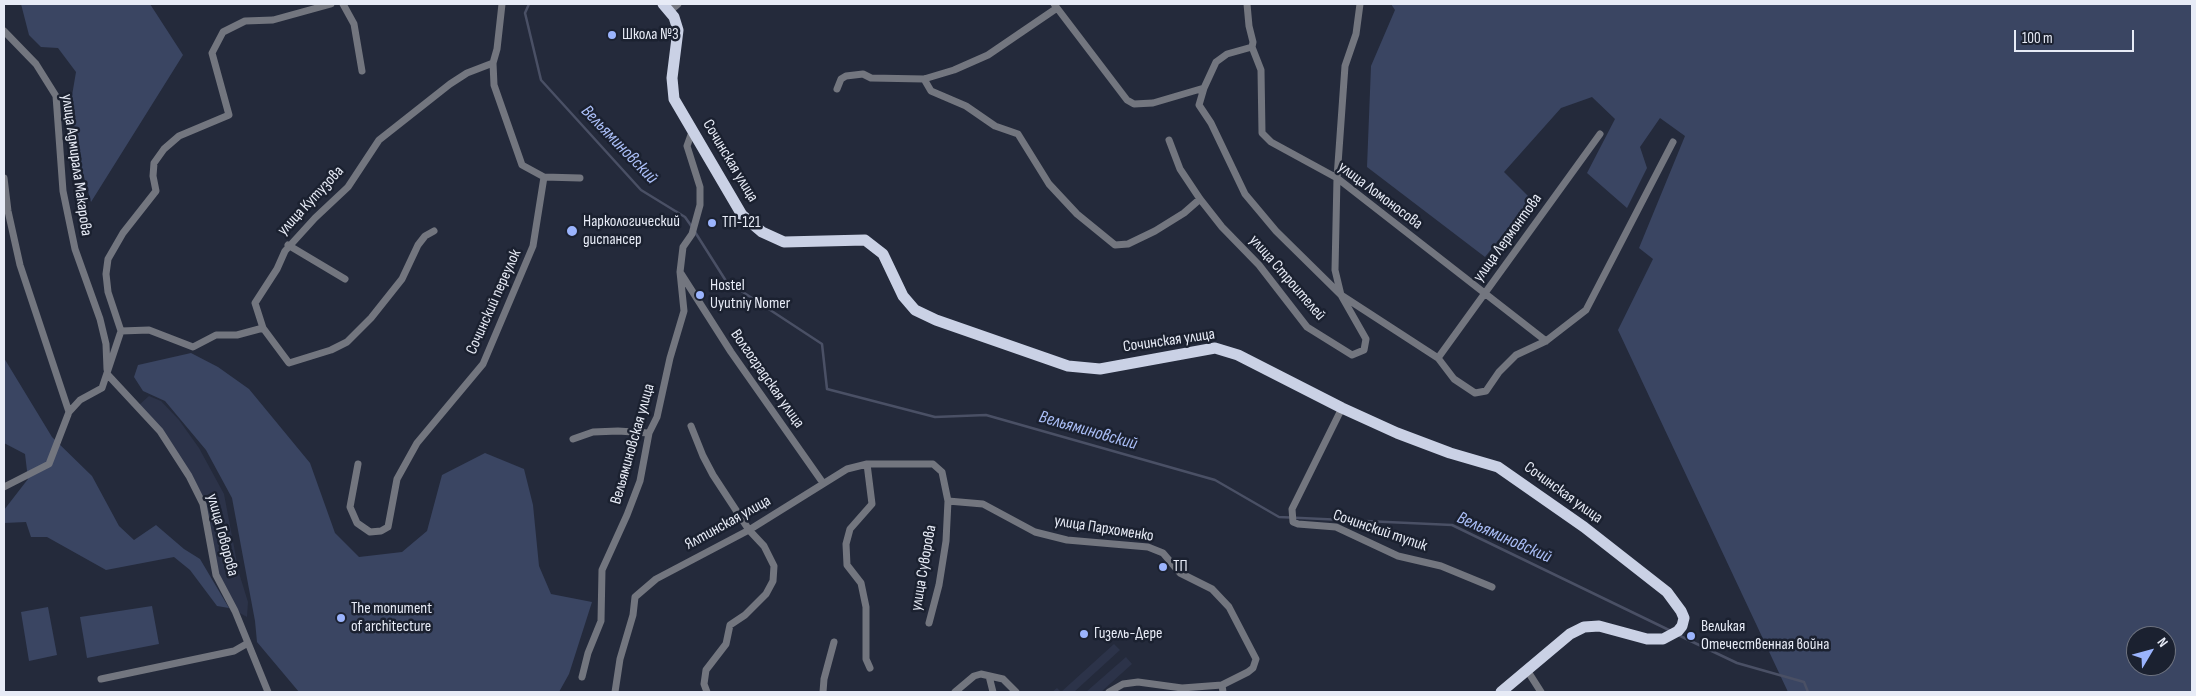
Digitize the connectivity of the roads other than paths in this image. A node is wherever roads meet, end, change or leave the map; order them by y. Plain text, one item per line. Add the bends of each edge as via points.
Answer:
1 (331, 4) edge
2 (343, 4) edge
3 (502, 4) edge
4 (1247, 4) edge
5 (1360, 4) edge
6 (670, 6) edge
7 (1055, 6) edge
8 (4, 31) edge
9 (1253, 45) junction
10 (492, 63) junction
11 (362, 71) dead end
12 (924, 79) junction
13 (1204, 88) junction
14 (837, 89) dead end
15 (692, 132) junction
16 (1600, 134) dead end
17 (1169, 140) dead end
18 (1673, 142) dead end
19 (544, 177) junction
20 (4, 178) edge
21 (580, 178) dead end
22 (1337, 178) junction
23 (1200, 199) junction
24 (434, 231) dead end
25 (288, 245) junction
26 (680, 272) junction
27 (345, 279) dead end
28 (1485, 293) junction
29 (1341, 295) junction
30 (263, 328) junction
31 (121, 331) junction
32 (1546, 341) junction
33 (1438, 358) junction
34 (108, 375) junction
35 (1342, 408) junction
36 (69, 412) junction
37 (691, 426) dead end
38 (649, 433) junction
39 (573, 439) dead end
40 (358, 464) dead end
41 (867, 464) junction
42 (933, 464) joint
43 (823, 483) junction
44 (4, 487) edge
45 (948, 501) junction
46 (750, 530) junction
47 (1492, 587) dead end
48 (929, 623) dead end
49 (834, 642) dead end
50 (248, 643) junction
51 (870, 668) dead end
52 (1526, 670) junction
53 (989, 676) junction
54 (582, 677) dead end
55 (101, 678) dead end
56 (1222, 688) edge
57 (268, 692) edge
58 (614, 692) edge
59 (707, 692) edge
60 (823, 692) edge
61 (955, 692) edge
62 (992, 692) edge
63 (1016, 692) edge
64 (1109, 692) edge
65 (1501, 692) edge
66 (1541, 692) edge

1 - 31 street via 273,20 245,21 223,32 212,53 229,115 179,136 164,148 154,163 156,191 123,233 108,259 108,292
2 - 11 street via 354,24
3 - 10 street via 497,49
4 - 9 street, улица Ломоносова
5 - 22 street via 1356,34 1346,66
6 - 15 highway, Сочинская улица via 678,39 672,78 674,99
7 - 12 street via 988,55
7 - 13 street via 1127,100 1134,104 1153,103
8 - 34 street, улица Адмирала Макарова via 36,64 56,96 63,191 75,249 102,327
9 - 13 street via 1227,54 1216,62
9 - 22 street, улица Ломоносова via 1261,70 1262,134
10 - 19 street via 494,85 522,165
10 - 25 street, улица Кутузова via 461,76 379,140 348,187
12 - 14 street via 871,78 863,74 846,76
12 - 23 street via 931,91 966,106 995,126 1018,134 1049,184 1077,214 1115,245 1128,244 1155,231
13 - 29 street via 1199,105 1245,194 1276,232
15 - 26 street via 687,146 700,188 700,205 692,234 683,247
15 - 35 highway, Сочинская улица via 742,215 754,226 784,242 854,238 871,242 884,254 909,304 936,320 1051,361 1085,369 1190,351 1224,349
16 - 28 street, улица Лермонтова
17 - 23 street, улица Строителей via 1180,169
18 - 32 street via 1586,310
19 - 21 street
19 - 40 street, Сочинский переулок via 533,246 483,364 417,443 397,479 388,527 370,532 357,523 350,507
20 - 36 street via 20,265
22 - 28 street, улица Ломоносова
22 - 29 street via 1335,270
23 - 29 street, улица Строителей via 1222,228 1259,265 1307,326 1352,355 1364,350 1366,339
24 - 30 street via 425,236 397,286 347,342 289,363
25 - 27 street
25 - 30 street, улица Кутузова via 256,302
26 - 38 street, Вельяминовская улица via 684,311 657,417
26 - 43 street, Волгоградская улица via 731,352
28 - 32 street, улица Ломоносова
28 - 33 street, улица Лермонтова
29 - 33 street
30 - 31 street via 238,335 216,335 193,347 149,330
31 - 34 street
32 - 33 street via 1516,354 1486,391 1475,393 1454,379
34 - 36 street via 102,388 80,400
34 - 50 street, улица Говорова via 160,431 190,476 203,504 216,574
35 - 47 street, Сочинский тупик via 1292,511 1293,522 1336,527 1398,556 1441,566
35 - 52 highway, Сочинская улица via 1429,446 1498,467 1584,527 1667,592 1684,618 1674,634 1663,639 1647,639 1600,626 1584,628 1570,634
36 - 44 street via 49,464
37 - 46 street via 706,462
38 - 39 street via 593,432
38 - 54 street, Вельяминовская улица via 640,481 602,570 601,621
41 - 42 street, Ялтинская улица
41 - 43 street, Ялтинская улица via 847,468
41 - 51 street via 872,504 850,529 846,544 848,565 861,583 866,607 866,659
42 - 45 street, улица Суворова via 942,472
43 - 46 street, Ялтинская улица
45 - 48 street, улица Суворова via 946,541
45 - 56 street, улица Пархоменко via 982,504 1035,532 1059,538 1148,547 1163,553 1180,573 1212,589 1229,607 1256,659 1253,668
46 - 58 street, Ялтинская улица via 656,579 634,597
46 - 59 street via 764,546 774,566 773,581 766,594 730,625 726,644 706,670 704,684
49 - 60 street
50 - 55 street via 234,651
50 - 57 street, улица Говорова
52 - 65 highway, Сочинская улица
52 - 66 street
53 - 61 street via 974,676
53 - 62 street
53 - 63 street via 1003,679
56 - 64 street, улица Пархоменко via 1182,688 1138,682 1123,684

